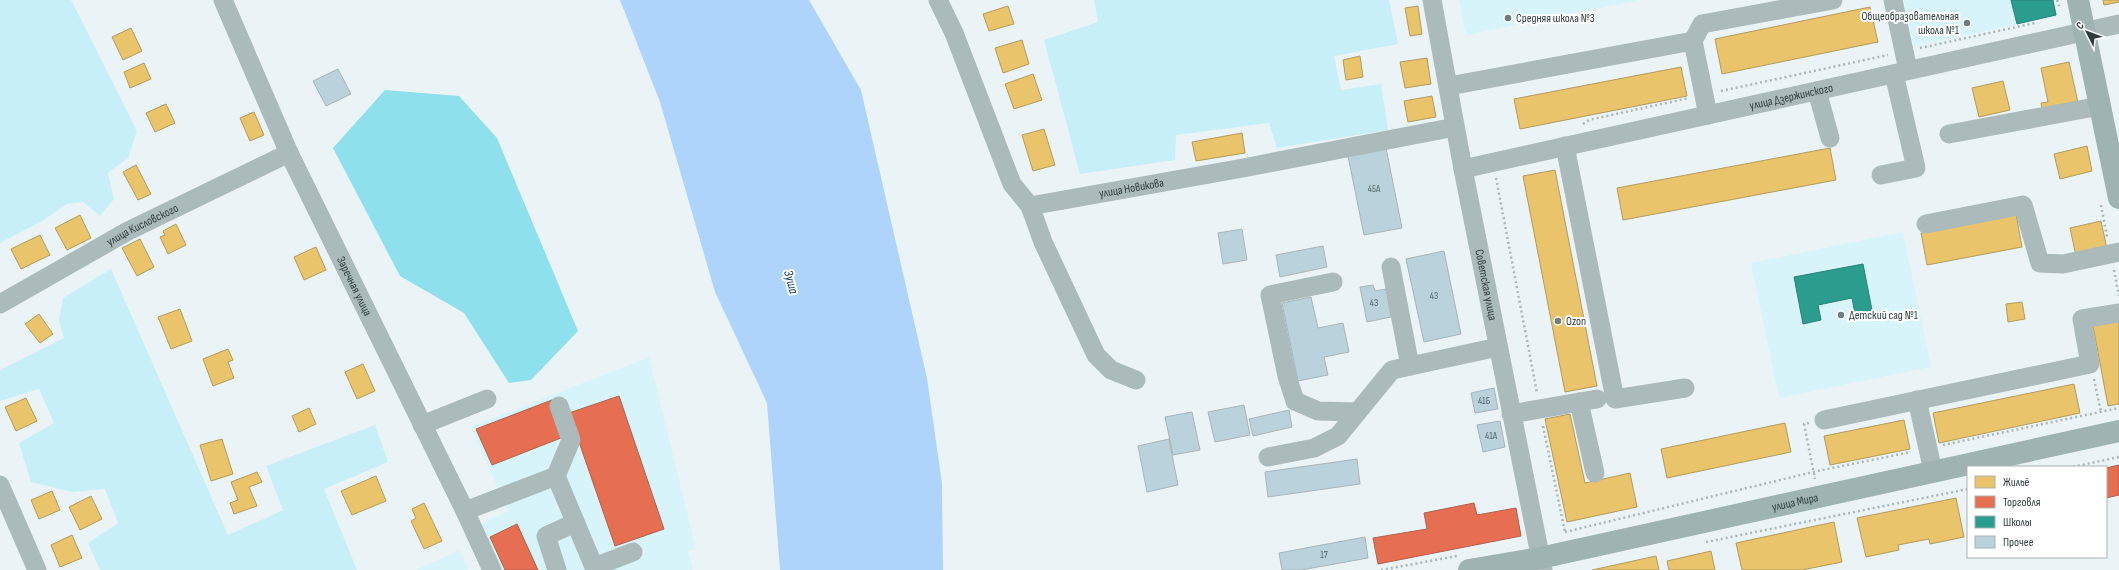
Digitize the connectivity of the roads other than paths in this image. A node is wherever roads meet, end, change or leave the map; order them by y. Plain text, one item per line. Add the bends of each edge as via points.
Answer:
1 (223, 0) edge
2 (938, 0) edge
3 (1432, 0) edge
4 (1833, 0) edge
5 (1893, 0) edge
6 (2078, 0) edge
7 (2119, 24) edge
8 (2084, 31) junction
9 (1693, 41) junction
10 (1901, 72) junction
11 (1449, 86) junction
12 (1817, 90) junction
13 (2100, 106) junction
14 (1708, 115) junction
15 (1455, 127) junction
16 (1949, 134) dead end
17 (1830, 138) dead end
18 (1565, 146) junction
19 (289, 153) junction
20 (1463, 169) junction
21 (1881, 175) dead end
22 (2119, 198) edge
23 (1030, 206) junction
24 (1926, 224) dead end
25 (2119, 252) edge
26 (1391, 267) dead end
27 (1333, 282) dead end
28 (0, 304) edge
29 (2119, 313) edge
30 (1498, 347) junction
31 (1410, 366) junction
32 (1136, 380) dead end
33 (1684, 388) dead end
34 (487, 398) dead end
35 (1917, 400) junction
36 (559, 406) dead end
37 (1357, 412) junction
38 (1511, 414) junction
39 (1824, 420) road end
40 (422, 425) junction
41 (2119, 431) edge
42 (1268, 457) dead end
43 (1933, 471) junction
44 (1595, 473) dead end
45 (556, 476) junction
46 (0, 485) edge
47 (465, 511) junction
48 (575, 523) junction
49 (633, 552) dead end
50 (1540, 556) edge
51 (1464, 563) edge
52 (37, 570) edge
53 (492, 570) edge
54 (557, 570) edge

1 - 19 street, Заречная улица
2 - 23 street via 954,33 1012,184
3 - 11 street, Советская улица
4 - 9 street via 1702,24
5 - 10 street via 1904,51
6 - 8 main road
7 - 8 street, улица Дзержинского
8 - 10 street, улица Дзержинского
8 - 13 main road
9 - 11 street
9 - 14 street
10 - 12 street, улица Дзержинского
10 - 21 street via 1916,168
11 - 15 street, Советская улица
12 - 14 street, улица Дзержинского
12 - 17 street
13 - 16 street
13 - 22 main road
14 - 18 street, улица Дзержинского
15 - 20 street, Советская улица
15 - 23 street, улица Новикова
18 - 20 street, улица Дзержинского
18 - 33 street via 1615,399
19 - 28 street, улица Кисловского via 128,230
19 - 40 street, Заречная улица
20 - 30 street, Советская улица
23 - 32 street via 1043,242 1096,355 1111,370
24 - 25 street via 2023,205 2040,263 2063,264
26 - 31 street
27 - 37 street via 1270,295 1287,376 1295,401 1318,411
29 - 35 street via 2082,319 2090,364
30 - 31 street
30 - 38 street, Советская улица
31 - 37 street via 1392,370
34 - 40 street
35 - 39 street
35 - 43 street
36 - 45 street via 571,440
37 - 42 street via 1338,436 1314,448
38 - 44 street via 1588,401
38 - 50 street, Советская улица
40 - 47 street, Заречная улица
41 - 43 main road, улица Мира
43 - 50 main road, улица Мира
45 - 47 street
45 - 48 street
46 - 52 street
47 - 53 street, Заречная улица
48 - 49 street via 594,567
48 - 54 street via 546,536
50 - 51 main road, улица Мира

